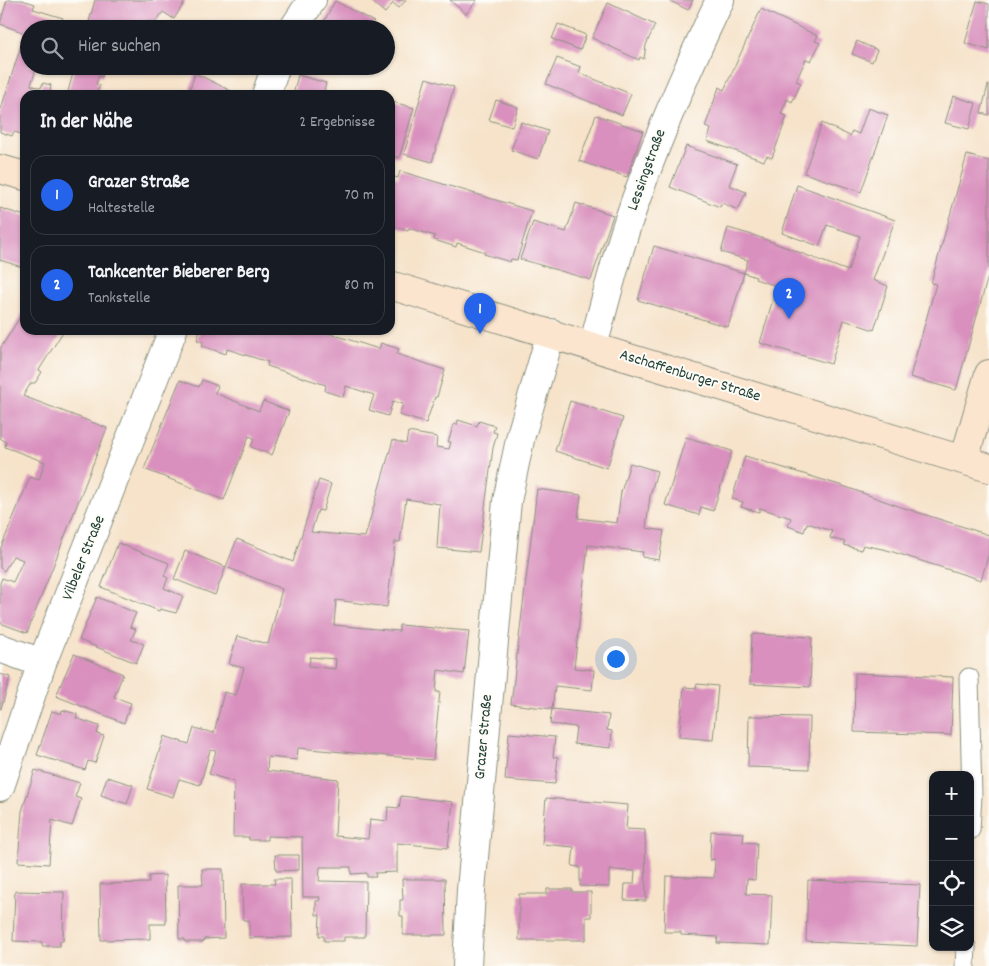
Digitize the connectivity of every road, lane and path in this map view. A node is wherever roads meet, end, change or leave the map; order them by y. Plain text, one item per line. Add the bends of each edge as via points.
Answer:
1 (312, 0) edge
2 (720, 0) edge
3 (299, 20) edge
4 (273, 75) edge
5 (268, 90) edge
6 (0, 169) edge
7 (20, 175) edge
8 (395, 286) edge
9 (551, 333) junction
10 (171, 335) edge
11 (593, 346) junction
12 (989, 374) edge
13 (976, 464) edge
14 (0, 648) edge
15 (42, 663) junction
16 (969, 678) dead end
17 (0, 787) edge
18 (971, 816) edge
19 (966, 951) edge
20 (467, 966) edge
21 (965, 966) edge

1 - 3 street
2 - 11 street, Lessingstraße via 654,150 627,227
4 - 5 street
6 - 7 street
8 - 9 street, Aschaffenburger Straße
9 - 11 street, Aschaffenburger Straße
9 - 20 street, Grazer Straße via 521,436 507,501 470,890
10 - 15 street, Vilbeler Straße
11 - 13 street, Aschaffenburger Straße
12 - 13 street
14 - 15 street
15 - 17 street, Vilbeler Straße
16 - 18 lane
19 - 21 lane

